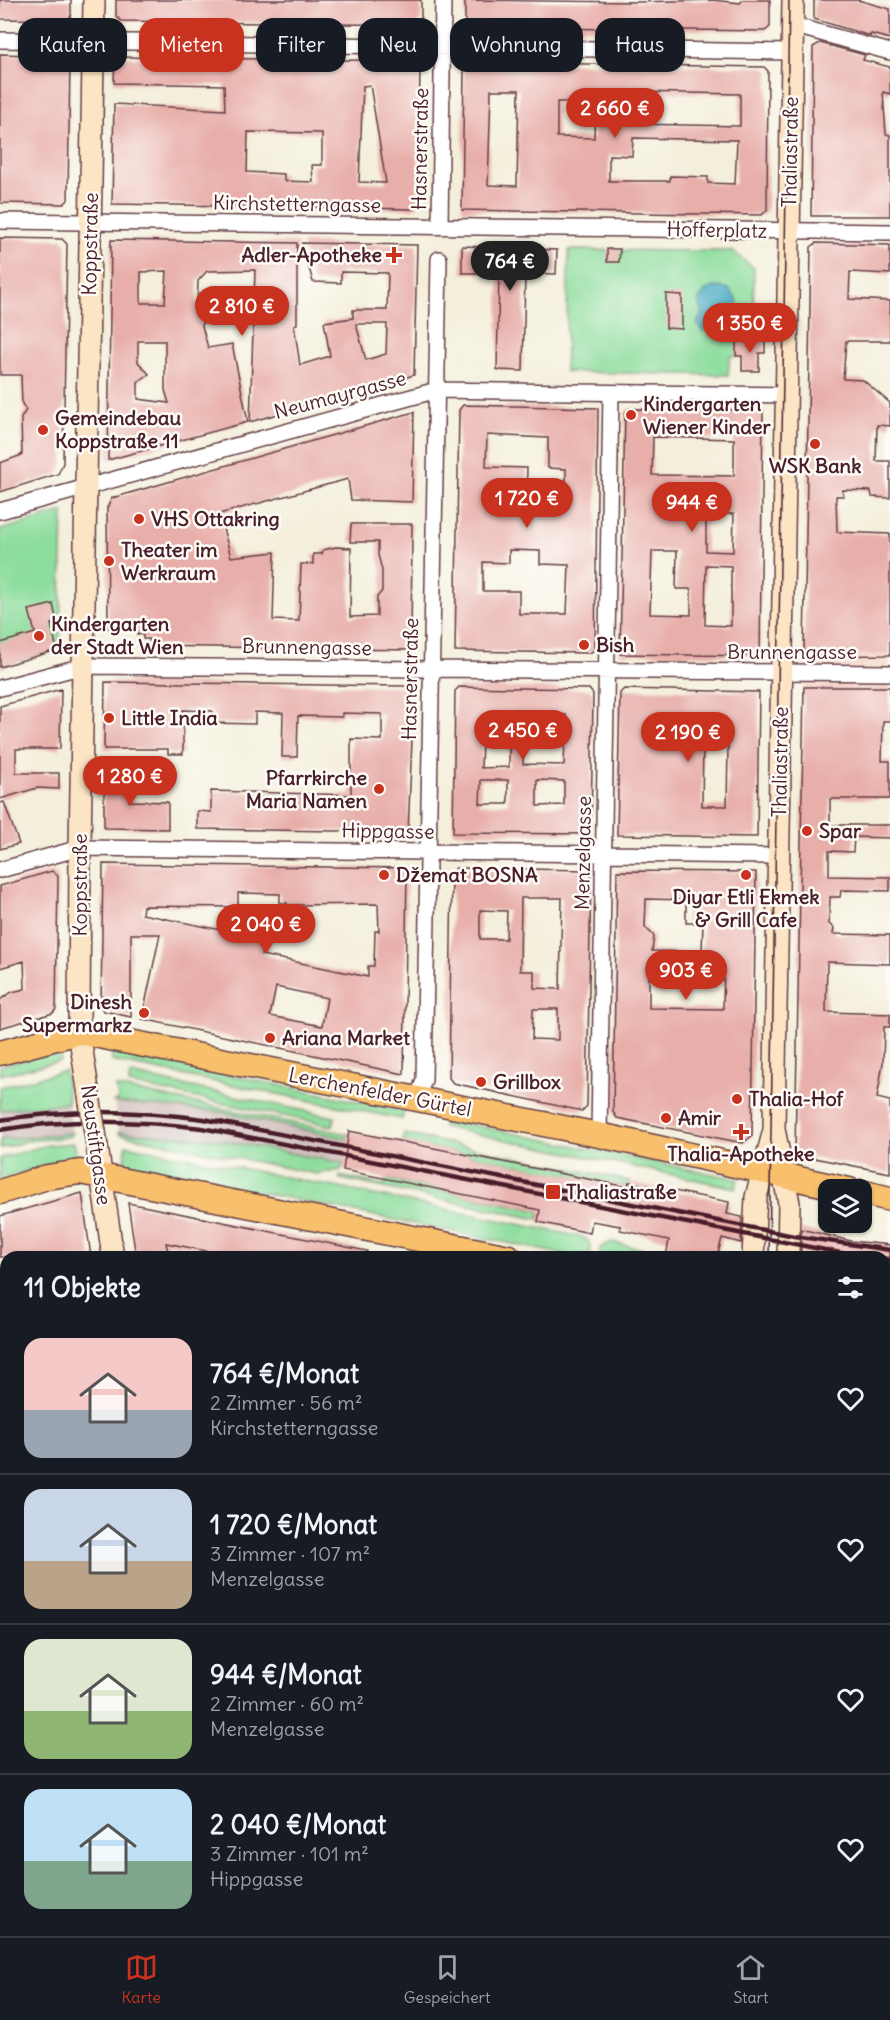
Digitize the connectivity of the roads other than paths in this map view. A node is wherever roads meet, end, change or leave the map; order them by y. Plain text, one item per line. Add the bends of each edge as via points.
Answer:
1 (94, 0) edge
2 (443, 0) edge
3 (792, 0) edge
4 (94, 18) edge
5 (792, 25) junction
6 (0, 40) edge
7 (18, 40) edge
8 (127, 42) edge
9 (442, 46) junction
10 (792, 52) junction
11 (890, 52) edge
12 (92, 72) edge
13 (0, 221) edge
14 (90, 222) junction
15 (440, 226) junction
16 (594, 228) joint
17 (789, 231) junction
18 (890, 232) edge
19 (439, 259) dead end
20 (437, 390) junction
21 (611, 393) junction
22 (787, 395) junction
23 (87, 487) junction
24 (0, 511) edge
25 (82, 666) junction
26 (432, 670) junction
27 (608, 672) junction
28 (890, 673) edge
29 (782, 674) junction
30 (0, 688) edge
31 (80, 848) junction
32 (428, 852) junction
33 (604, 854) junction
34 (779, 856) junction
35 (0, 870) edge
36 (79, 1032) junction
37 (0, 1053) edge
38 (417, 1099) junction
39 (599, 1135) junction
40 (773, 1172) junction
41 (101, 1177) junction
42 (818, 1183) edge
43 (0, 1192) edge
44 (872, 1195) edge
45 (890, 1199) edge
46 (432, 1250) edge
47 (112, 1251) edge
48 (753, 1251) edge
49 (788, 1251) edge

1 - 4 main road, Koppstraße
2 - 9 street, Hasnerstraße
3 - 5 main road, Thaliastraße
5 - 10 main road, Thaliastraße
5 - 11 street
6 - 7 street
8 - 9 street
9 - 10 street
9 - 15 street, Hasnerstraße
10 - 17 main road, Thaliastraße
12 - 14 main road, Koppstraße
13 - 14 street, Kirchstetterngasse
14 - 15 street, Kirchstetterngasse
14 - 23 main road, Koppstraße
15 - 16 street, Kirchstetterngasse
16 - 17 street, Hofferplatz
17 - 18 street
17 - 22 main road, Hofferplatz
19 - 20 street, Hasnerstraße
20 - 21 street, Neumayrgasse
20 - 23 street, Neumayrgasse
20 - 26 street, Hasnerstraße
21 - 22 street
21 - 27 street, Menzelgasse
22 - 29 main road, Thaliastraße
23 - 24 street, Neumayrgasse
23 - 25 main road, Koppstraße
25 - 26 street, Brunnengasse
25 - 30 street, Brunnengasse
25 - 31 main road, Koppstraße
26 - 27 street, Brunnengasse
26 - 32 street, Hasnerstraße
27 - 29 street, Brunnengasse
27 - 33 street, Menzelgasse
28 - 29 street, Brunnengasse
29 - 34 main road, Thaliastraße
31 - 32 street, Hippgasse
31 - 35 street, Hippgasse
31 - 36 main road, Koppstraße
32 - 33 street, Hippgasse
32 - 38 street, Hasnerstraße via 424,1080
33 - 34 street, Hippgasse
33 - 39 street, Menzelgasse
34 - 40 main road, Thaliastraße
36 - 37 main road, Lerchenfelder Gürtel
36 - 38 main road, Lerchenfelder Gürtel
36 - 41 main road, Neustiftgasse, bridge
38 - 39 main road, Lerchenfelder Gürtel
39 - 40 main road, Lerchenfelder Gürtel
40 - 42 main road, Lerchenfelder Gürtel
40 - 48 main road via 756,1197
40 - 49 main road via 789,1207
41 - 43 main road via 80,1172 47,1177
41 - 46 main road
41 - 47 main road, Neustiftgasse
44 - 45 main road

